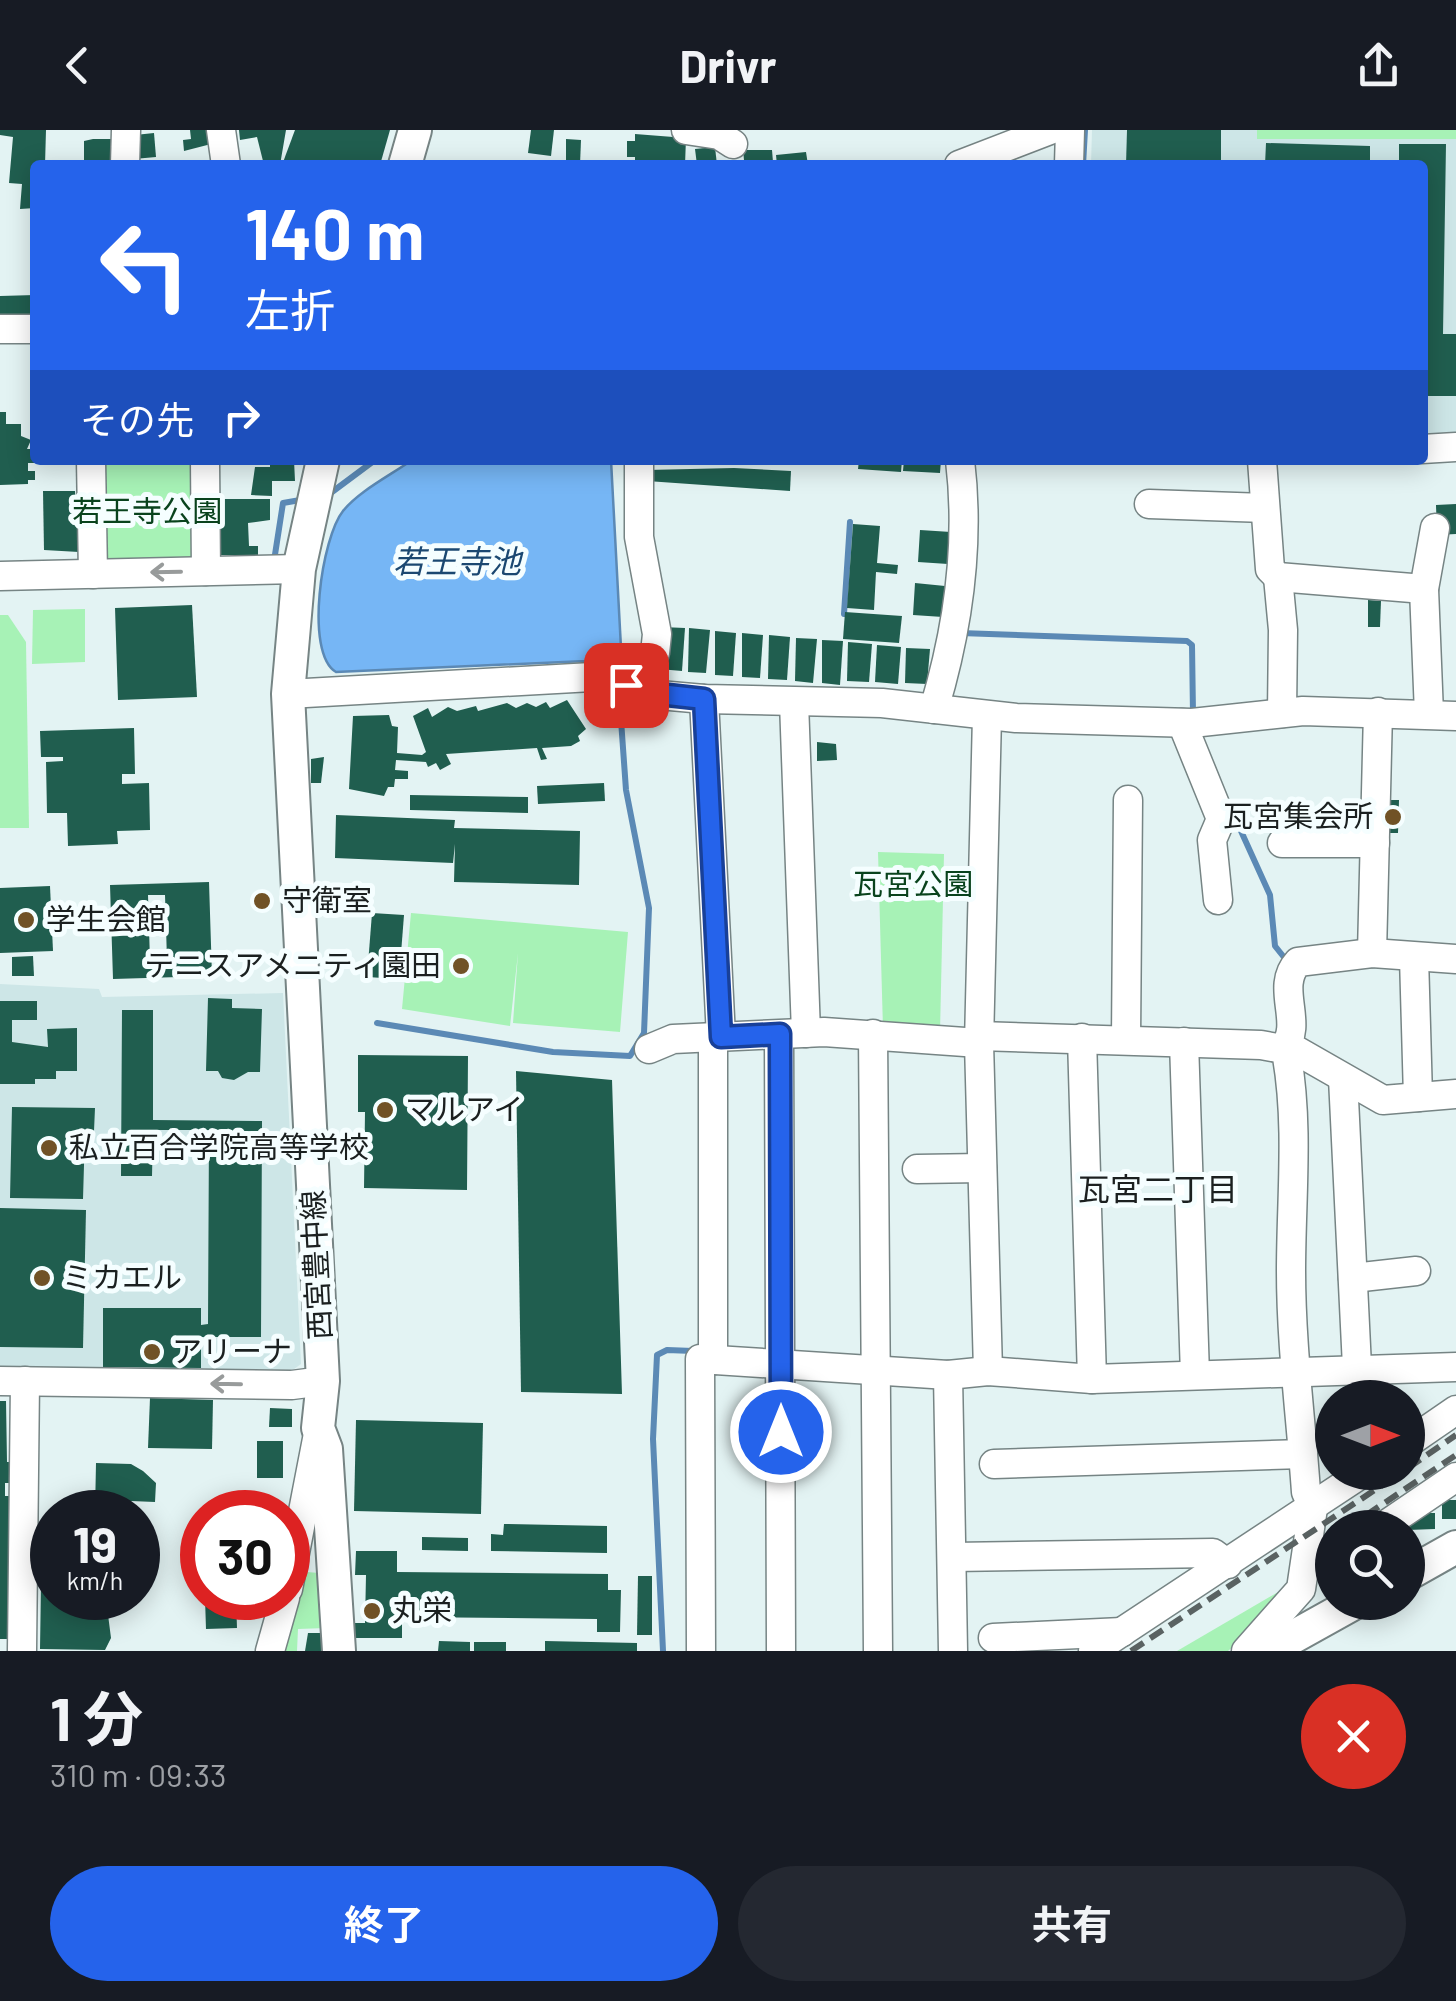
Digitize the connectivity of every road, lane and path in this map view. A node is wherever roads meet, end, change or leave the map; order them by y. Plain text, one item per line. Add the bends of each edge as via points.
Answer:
1 (126, 130) edge
2 (221, 130) edge
3 (414, 130) edge
4 (686, 130) edge
5 (1050, 130) edge
6 (1070, 130) edge
7 (733, 144) dead end
8 (125, 160) edge
9 (225, 160) edge
10 (405, 160) edge
11 (983, 160) edge
12 (1069, 160) edge
13 (30, 329) edge
14 (0, 330) edge
15 (1456, 447) edge
16 (1428, 449) edge
17 (91, 465) edge
18 (204, 465) edge
19 (640, 465) edge
20 (960, 465) edge
21 (1262, 465) edge
22 (316, 486) edge
23 (1149, 504) dead end
24 (1265, 508) junction
25 (1435, 528) dead end
26 (298, 569) junction
27 (206, 572) junction
28 (93, 574) junction
29 (0, 576) edge
30 (1278, 577) junction
31 (1424, 589) junction
32 (626, 685) junction
33 (288, 694) junction
34 (704, 699) junction
35 (794, 702) junction
36 (934, 709) junction
37 (1378, 712) junction
38 (1282, 713) junction
39 (1442, 715) edge
40 (987, 716) junction
41 (1182, 723) junction
42 (1128, 800) dead end
43 (1282, 843) dead end
44 (1375, 843) junction
45 (1218, 900) dead end
46 (1372, 953) junction
47 (1414, 957) junction
48 (1456, 959) edge
49 (793, 1034) junction
50 (872, 1034) junction
51 (717, 1037) junction
52 (1082, 1038) junction
53 (1126, 1039) junction
54 (979, 1040) junction
55 (1184, 1042) junction
56 (649, 1049) dead end
57 (1283, 1049) junction
58 (1343, 1078) junction
59 (1456, 1094) edge
60 (1418, 1097) junction
61 (982, 1168) junction
62 (917, 1169) dead end
63 (1416, 1271) dead end
64 (1353, 1278) junction
65 (713, 1360) junction
66 (781, 1364) junction
67 (1357, 1368) junction
68 (1456, 1368) edge
69 (873, 1369) junction
70 (1296, 1370) junction
71 (988, 1371) junction
72 (948, 1375) junction
73 (1194, 1375) junction
74 (1092, 1378) junction
75 (12, 1381) edge
76 (323, 1381) junction
77 (1456, 1410) edge
78 (318, 1428) junction
79 (1425, 1431) edge
80 (1303, 1454) junction
81 (994, 1464) dead end
82 (1456, 1478) edge
83 (307, 1490) edge
84 (1339, 1490) edge
85 (1314, 1508) junction
86 (1408, 1510) edge
87 (1456, 1547) edge
88 (310, 1556) edge
89 (335, 1556) junction
90 (953, 1557) junction
91 (1228, 1564) junction
92 (1425, 1564) edge
93 (1315, 1572) edge
94 (1304, 1579) junction
95 (279, 1620) edge
96 (1324, 1620) edge
97 (1122, 1632) junction
98 (993, 1638) dead end
99 (22, 1651) edge
100 (270, 1651) edge
101 (339, 1651) edge
102 (701, 1651) edge
103 (781, 1651) edge
104 (878, 1651) edge
105 (953, 1651) edge
106 (1092, 1651) edge
107 (1246, 1651) edge
108 (1268, 1651) edge

1 - 8 street
2 - 9 street
3 - 10 main road
4 - 7 street
5 - 11 street
6 - 12 street
13 - 14 street
15 - 16 street
17 - 28 street
18 - 27 street
19 - 32 street via 639,537 657,634 655,654
20 - 36 street via 965,515 957,627
21 - 24 street
22 - 26 main road, 西宮豊中線
23 - 24 street
24 - 30 street via 1270,569
25 - 31 street
26 - 27 street
26 - 33 main road, 西宮豊中線
27 -> 28 street
28 - 29 street
30 - 31 street
30 - 38 street
31 - 39 street
32 - 33 street via 592,677
32 - 34 street
33 - 76 main road, 西宮豊中線
34 - 35 street
34 - 51 street
35 - 36 street
35 - 49 street
36 - 40 street
37 - 38 street
37 - 39 street
37 - 44 street
38 - 41 street
40 - 41 street
40 - 54 street
41 - 45 street via 1221,819 1212,840
42 - 53 street via 1119,935
43 - 44 street
44 - 46 street
46 - 47 street
46 - 57 street via 1308,958 1291,969 1292,1037
47 - 48 street
47 - 60 street
49 - 50 street
49 - 51 street
49 - 66 street
50 - 54 street
50 - 69 street
51 - 56 street via 673,1038
51 - 65 street
52 - 53 street
52 - 54 street
52 - 74 street
53 - 55 street
54 - 61 street
55 - 57 street
55 - 73 street
57 - 58 street
57 - 70 street via 1293,1146
58 - 60 street via 1384,1100
58 - 64 street
59 - 60 street
61 - 62 street
61 - 71 street
63 - 64 street
64 - 67 street
65 - 66 street
65 - 102 street via 700,1358 698,1364
66 - 69 street
66 - 103 street
67 - 68 street
67 - 70 street
69 - 72 street
69 - 104 street
70 - 73 street
70 - 80 street
71 - 72 street
71 - 74 street
72 - 90 street
73 - 74 street
76 -> 75 street
75 - 99 street
76 - 78 main road, 西宮豊中線
77 - 79 street
78 - 83 street
78 - 89 main road, 西宮豊中線 via 326,1449
80 - 81 street
80 - 85 street
82 - 86 street
84 - 85 street
85 - 91 street
85 - 94 street
87 - 92 main road
88 - 89 street
89 - 101 main road, 西宮豊中線
90 - 91 street via 1213,1553
90 - 105 street
91 - 97 street
93 - 94 street
94 - 107 street via 1296,1599
95 - 100 street
96 - 108 main road
97 - 98 street
97 - 106 street

